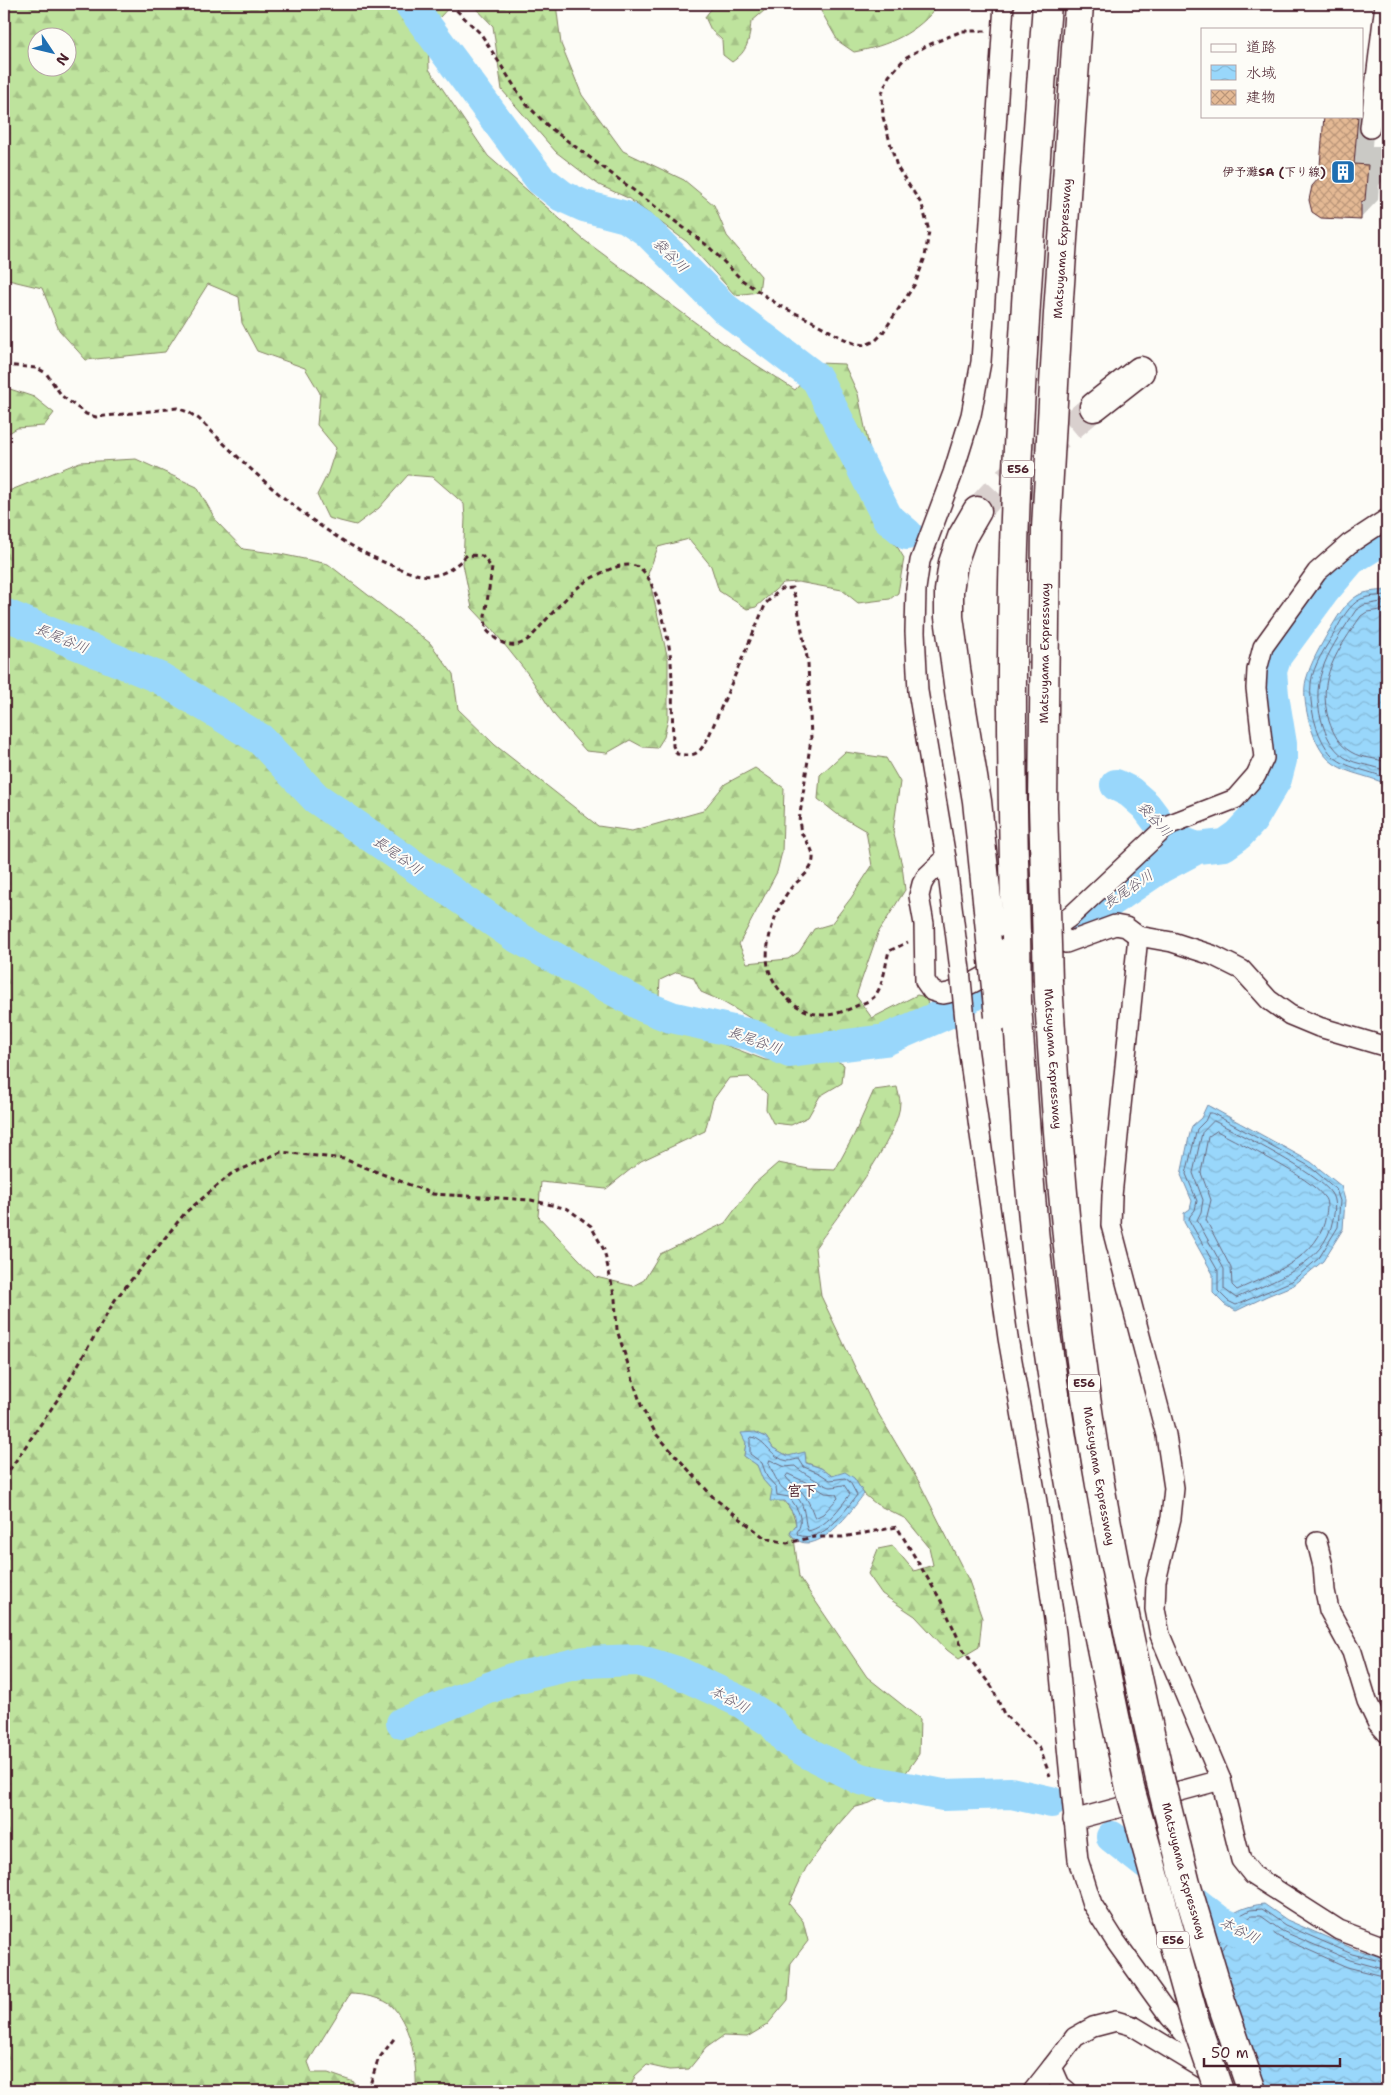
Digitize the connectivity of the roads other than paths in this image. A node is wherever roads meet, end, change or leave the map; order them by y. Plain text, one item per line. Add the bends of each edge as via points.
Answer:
1 (1004, 4) edge
2 (1047, 4) edge
3 (1079, 4) edge
4 (1093, 4) edge
5 (1385, 4) edge
6 (1370, 128) dead end
7 (1058, 313) junction
8 (1140, 370) dead end
9 (1094, 406) tunnel mouth
10 (977, 511) tunnel mouth
11 (1387, 519) edge
12 (946, 858) junction
13 (1056, 926) junction
14 (1138, 936) junction
15 (1008, 1010) junction
16 (1387, 1047) edge
17 (1317, 1542) dead end
18 (1387, 1733) edge
19 (1221, 1780) junction
20 (1073, 1820) junction
21 (1387, 1948) edge
22 (1052, 2067) junction
23 (1234, 2090) edge
24 (1033, 2091) edge
25 (1067, 2091) edge

1 - 12 street via 981,362 972,415 920,561 916,589 918,691
2 - 15 highway, E56, bridge via 1025,310 1014,547 1012,811 1016,935
3 - 7 highway, Matsuyama Expressway / E56
4 - 7 highway via 1071,233
5 - 6 street
7 - 13 highway, Matsuyama Expressway / E56 via 1046,528 1043,806
8 - 9 highway
10 - 15 highway, bridge via 962,537 953,563 949,617 977,801 992,950
11 - 13 street via 1317,572 1263,647 1256,688 1264,758 1256,775 1235,799 1168,825 1071,916
12 - 13 street via 926,877 919,896 924,924 925,981 932,991 942,994 973,984
12 - 20 street, bridge via 1008,1338 1037,1502 1054,1624
13 - 14 street via 1115,925 1126,927
13 - 23 highway, Matsuyama Expressway / E56, bridge via 1048,980 1056,1121 1080,1354 1125,1616 1186,1884 1221,2001
14 - 16 street via 1172,942 1212,955 1242,970 1270,1000 1290,1015
14 - 19 street via 1112,1186 1111,1225 1166,1435 1174,1488 1172,1518 1156,1581 1160,1635
15 - 23 highway, E56, bridge via 1008,1122 1022,1220 1099,1642 1130,1788 1195,2021
17 - 18 street via 1329,1610 1352,1652 1370,1708
19 - 20 street
19 - 21 street via 1241,1860 1253,1875 1339,1930
20 - 23 street via 1078,1860 1092,1904 1170,2017
22 - 23 street via 1075,2037 1093,2027 1116,2021 1133,2026
22 - 24 street
22 - 25 street via 1060,2085

